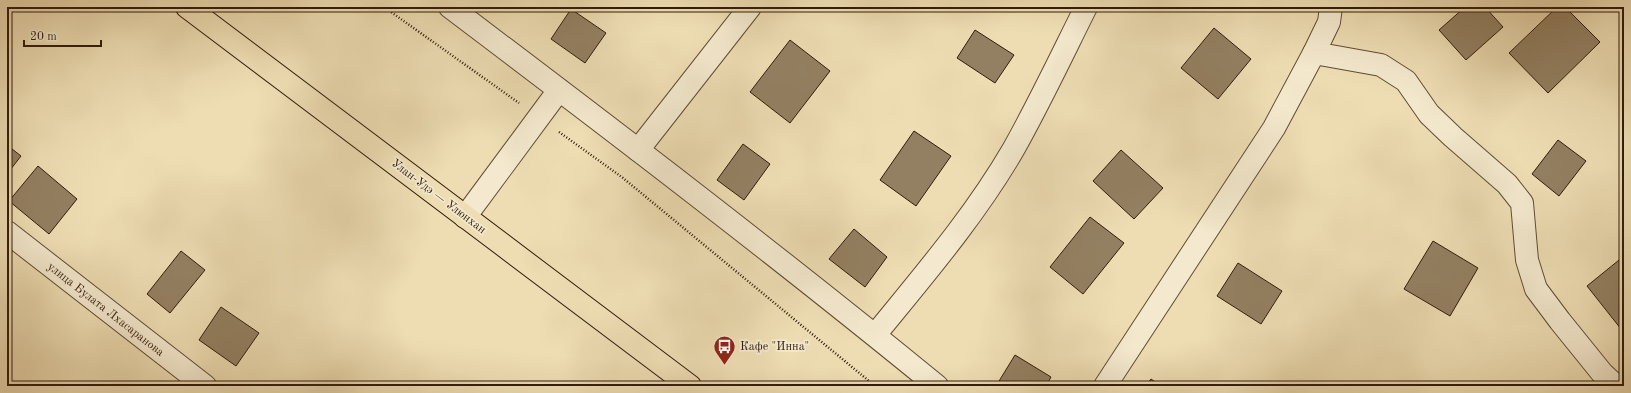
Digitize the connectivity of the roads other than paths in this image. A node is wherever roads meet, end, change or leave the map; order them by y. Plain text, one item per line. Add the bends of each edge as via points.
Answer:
1 (187, 7) edge
2 (450, 7) edge
3 (750, 7) edge
4 (1086, 7) edge
5 (1331, 7) edge
6 (1314, 53) junction
7 (559, 90) junction
8 (638, 150) junction
9 (465, 216) junction
10 (7, 232) edge
11 (875, 335) junction
12 (205, 386) edge
13 (690, 386) edge
14 (937, 386) edge
15 (1105, 386) edge
16 (1616, 386) edge

1 - 9 main road, Улан-Удэ — Улюнхан
2 - 7 street
3 - 8 street
4 - 11 street via 1013,150 985,194 955,236
5 - 6 street via 1329,22
6 - 15 street via 1274,128
6 - 16 street via 1381,65 1406,81 1429,114 1507,184 1522,203 1526,260 1536,289 1602,373
7 - 8 street
7 - 9 street
8 - 11 street
9 - 13 main road, Улан-Удэ — Улюнхан
10 - 12 street, улица Булата Лхасаранова
11 - 14 street

